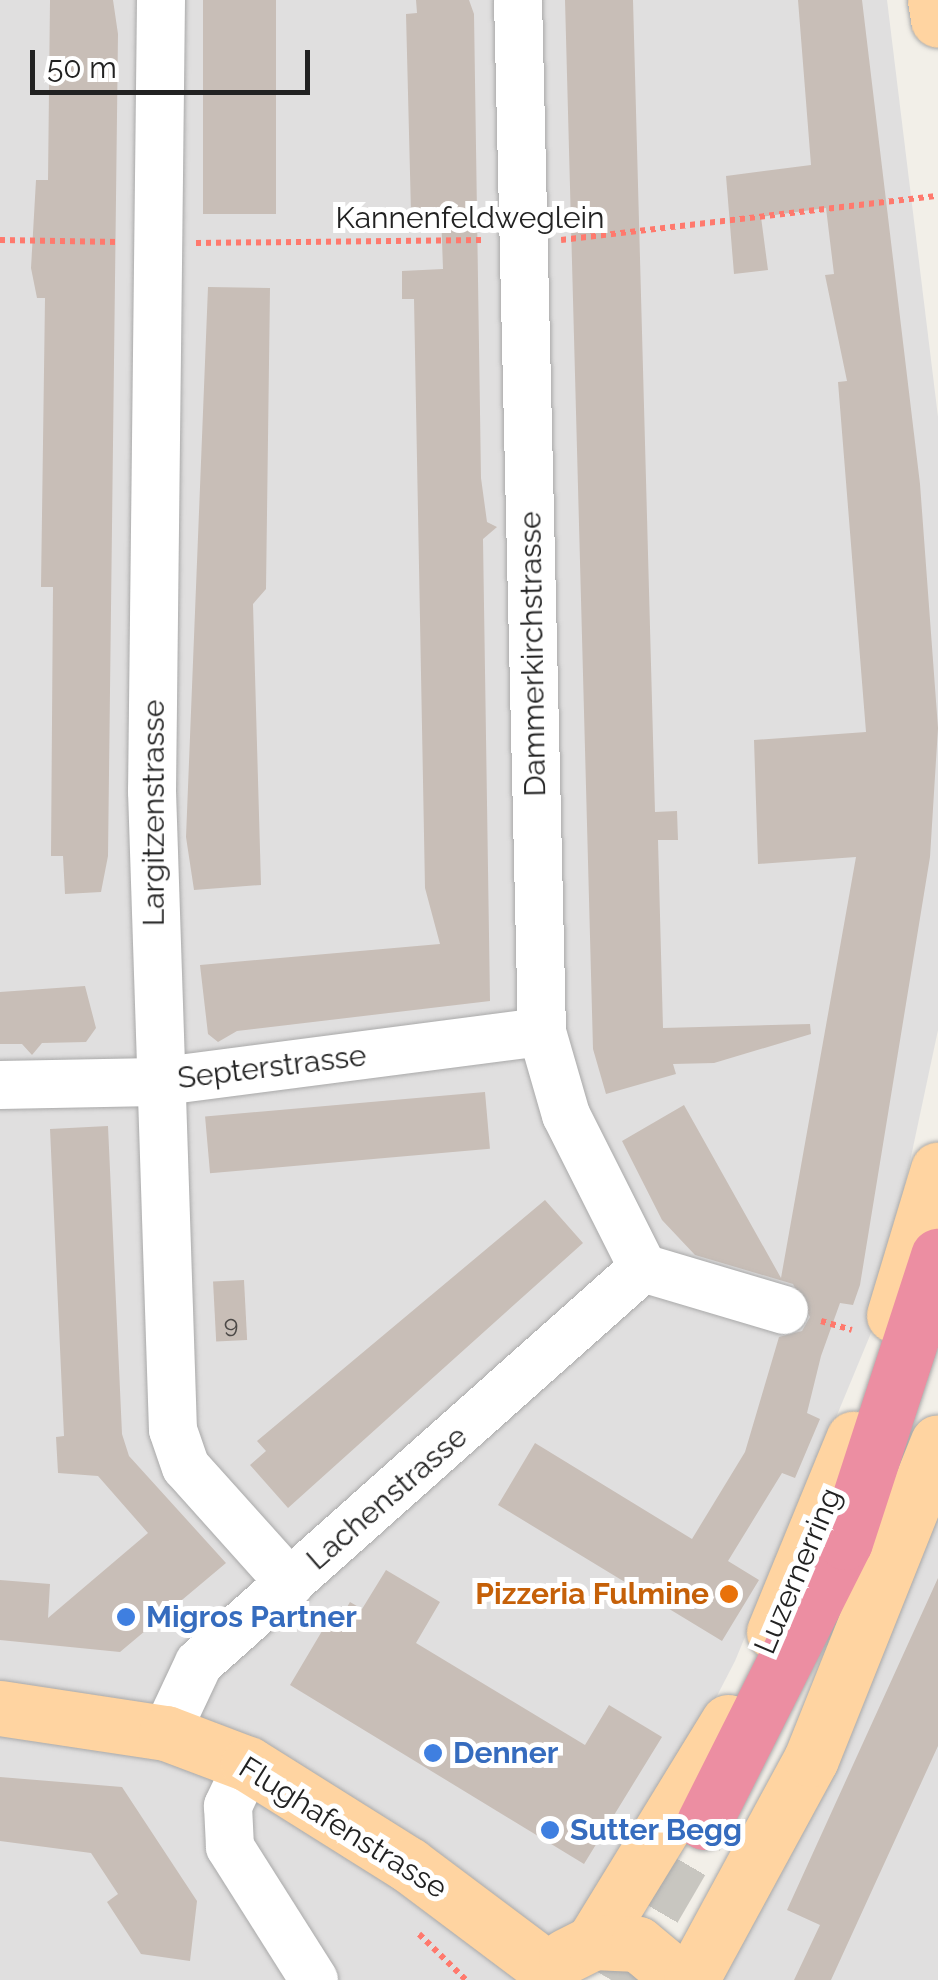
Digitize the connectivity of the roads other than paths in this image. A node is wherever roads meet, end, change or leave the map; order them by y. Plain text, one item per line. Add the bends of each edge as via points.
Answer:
1 (161, 0) edge
2 (518, 0) edge
3 (935, 0) edge
4 (938, 20) edge
5 (542, 1032) junction
6 (156, 1082) junction
7 (0, 1085) edge
8 (938, 1169) edge
9 (938, 1256) edge
10 (639, 1276) junction
11 (784, 1310) road end
12 (912, 1336) edge
13 (938, 1442) edge
14 (290, 1583) junction
15 (0, 1708) edge
16 (166, 1733) junction
17 (248, 1764) junction
18 (562, 1964) edge
19 (314, 1980) edge
20 (681, 1980) edge
21 (691, 1980) edge

1 - 6 street, Largitzenstrasse
2 - 5 street, Dammerkirchstrasse
3 - 4 main road
5 - 6 street, Septerstrasse
5 - 10 street, Dammerkirchstrasse via 566,1115
6 - 7 street, Septerstrasse
6 - 14 street, Largitzenstrasse via 173,1430 186,1467
8 - 12 main road, Luzernerring
9 - 12 highway via 845,1542 718,1829 850,1583
10 - 11 street
10 - 14 street, Lachenstrasse
12 - 18 main road, Luzernerring via 769,1643
13 - 21 main road via 811,1759
14 - 16 street, Lachenstrasse via 200,1663
15 - 16 main road, Flughafenstrasse
16 - 17 main road, Flughafenstrasse
17 - 18 main road, Flughafenstrasse
17 - 19 street via 228,1806 230,1847
18 - 20 main road via 638,1944

